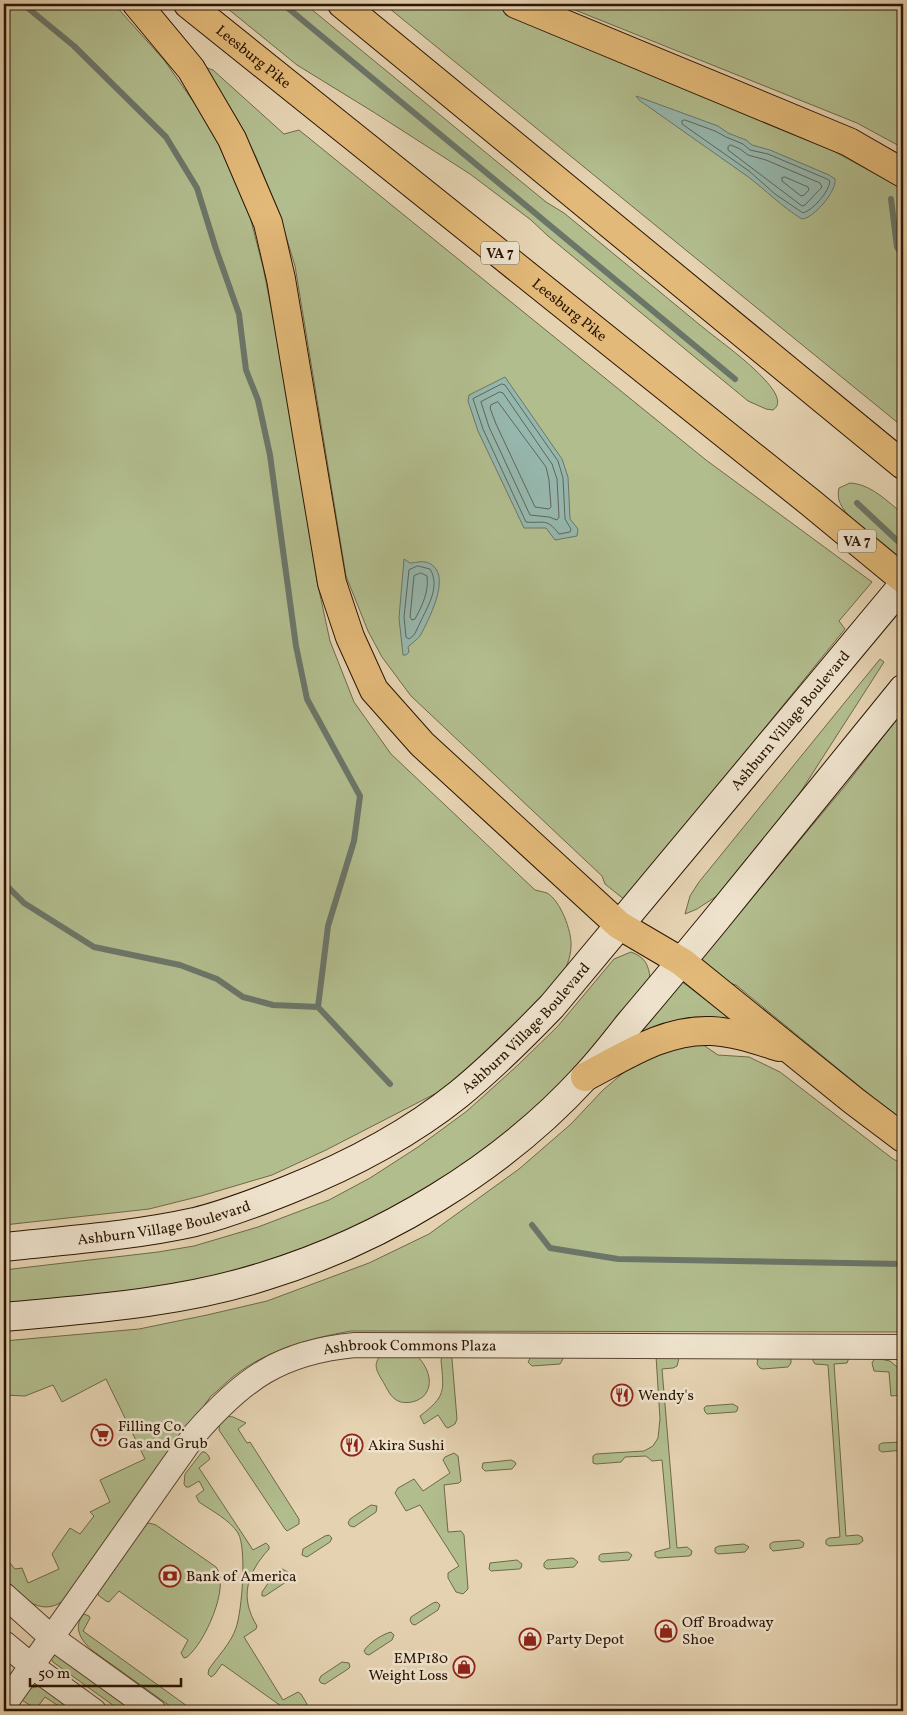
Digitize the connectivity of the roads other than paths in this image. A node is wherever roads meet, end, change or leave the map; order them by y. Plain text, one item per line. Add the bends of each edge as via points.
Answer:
1 (137, 4) edge
2 (188, 4) edge
3 (342, 4) edge
4 (516, 4) edge
5 (903, 173) edge
6 (903, 464) edge
7 (903, 579) edge
8 (903, 586) edge
9 (903, 689) edge
10 (619, 926) junction
11 (682, 962) junction
12 (792, 1050) junction
13 (585, 1077) junction
14 (903, 1138) edge
15 (4, 1247) edge
16 (4, 1317) edge
17 (903, 1347) edge
18 (4, 1595) edge
19 (51, 1637) junction
20 (4, 1643) edge
21 (32, 1666) junction
22 (4, 1705) edge
23 (94, 1711) edge
24 (154, 1711) edge

1 - 10 highway via 192,69 232,139 268,224 281,279 332,583 350,637 374,690 422,744
2 - 7 highway, Leesburg Pike / VA 7
3 - 6 highway
4 - 5 highway via 849,142
8 - 10 main road, Ashburn Village Boulevard
9 - 11 main road
10 - 11 highway
10 - 15 main road, Ashburn Village Boulevard via 552,1006 495,1063 415,1126 341,1168 263,1200 195,1222
11 - 12 highway
11 - 13 main road
12 - 13 highway via 710,1031 678,1034 660,1039
12 - 14 highway
13 - 16 main road via 551,1111 467,1178 338,1249 266,1276 205,1292 152,1302
17 - 19 street, Ashbrook Commons Plaza via 355,1345 326,1348 292,1358 251,1380 195,1434
18 - 19 street
19 - 21 street, Ashbrook Commons Plaza
19 - 24 street
20 - 21 street
21 - 22 street, Ashbrook Commons Plaza
21 - 23 street

